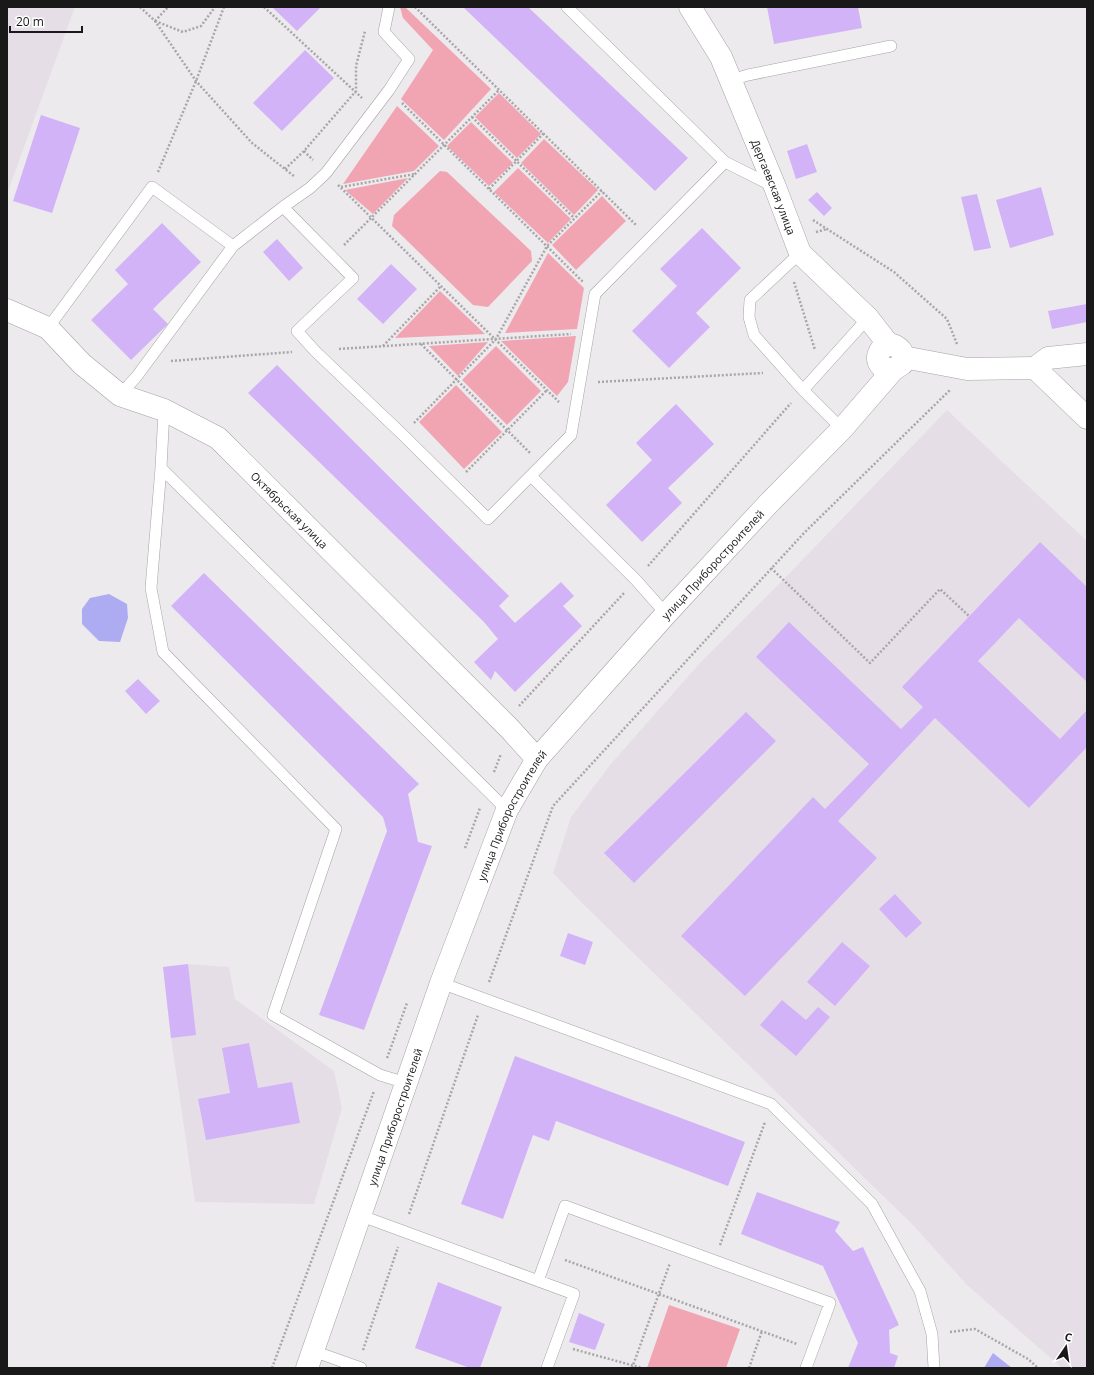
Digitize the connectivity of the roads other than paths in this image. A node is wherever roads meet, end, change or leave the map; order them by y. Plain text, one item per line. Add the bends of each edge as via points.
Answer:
1 (389, 7) edge
2 (567, 7) edge
3 (690, 7) edge
4 (891, 46) dead end
5 (731, 80) junction
6 (725, 162) junction
7 (775, 187) junction
8 (283, 207) junction
9 (233, 246) junction
10 (794, 259) junction
11 (7, 310) edge
12 (868, 318) junction
13 (48, 328) junction
14 (1087, 354) edge
15 (895, 357) junction
16 (1035, 368) junction
17 (803, 390) junction
18 (120, 395) junction
19 (164, 410) junction
20 (1087, 418) edge
21 (842, 429) junction
22 (161, 468) junction
23 (531, 476) junction
24 (666, 614) junction
25 (537, 759) junction
26 (507, 810) junction
27 (441, 983) junction
28 (406, 1083) junction
29 (359, 1215) junction
30 (538, 1280) junction
31 (310, 1359) edge
32 (359, 1367) edge
33 (547, 1368) edge
34 (806, 1368) edge
35 (934, 1368) edge

1 - 8 lane via 384,32 409,59 389,90 326,173
2 - 6 lane
3 - 5 street, Дергаевская улица via 721,57
4 - 5 lane
5 - 7 street, Дергаевская улица
6 - 7 lane
6 - 23 lane via 595,294 571,435
7 - 10 street, Дергаевская улица
8 - 9 lane
8 - 23 lane via 353,278 297,331 315,351 488,519
9 - 13 lane via 152,187
9 - 18 lane via 147,363
10 - 12 street, Дергаевская улица
10 - 17 lane via 750,300 749,317 754,335
11 - 13 street, Октябрьская улица
12 - 15 street, Дергаевская улица
12 - 17 lane
13 - 18 street, Октябрьская улица via 82,364
14 - 16 street via 1048,358
15 - 16 street via 967,369
15 - 21 street, улица Приборостроителей
16 - 20 street
17 - 21 lane
18 - 19 street, Октябрьская улица
19 - 22 lane
19 - 25 street, Октябрьская улица via 218,438
21 - 24 street, улица Приборостроителей
22 - 26 lane
22 - 28 lane via 151,588 163,652 336,829 273,1015 380,1075
23 - 24 lane via 636,580
24 - 25 street, улица Приборостроителей
25 - 26 street, улица Приборостроителей
26 - 27 street, улица Приборостроителей
27 - 28 street, улица Приборостроителей
27 - 35 lane via 771,1104 872,1204 920,1291 932,1334
28 - 29 street, улица Приборостроителей
29 - 30 lane
29 - 31 street, улица Приборостроителей
30 - 33 lane via 574,1294
30 - 34 lane via 565,1206 830,1303
31 - 32 lane

